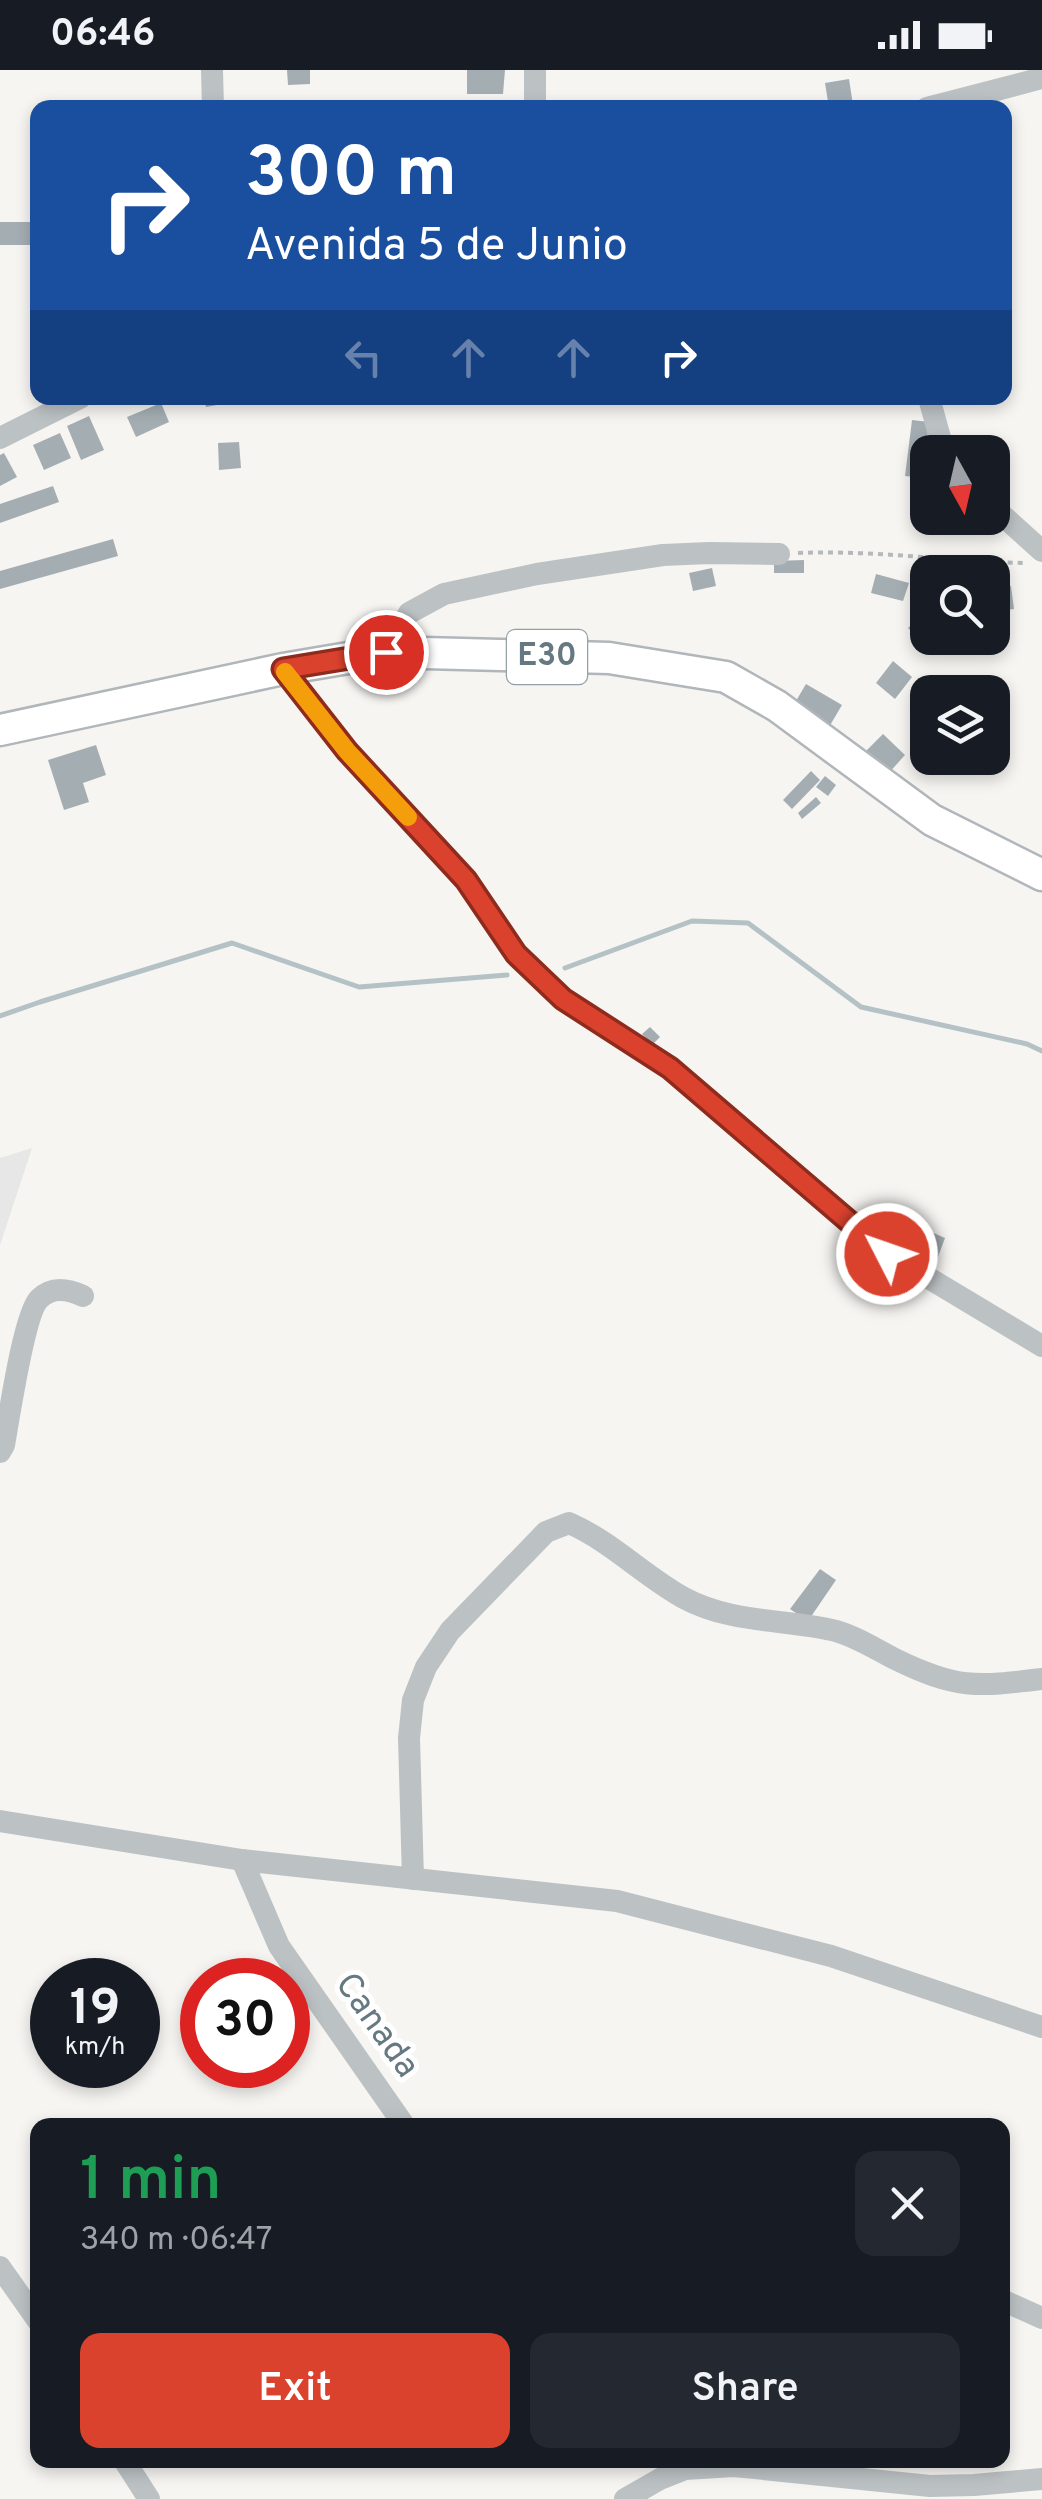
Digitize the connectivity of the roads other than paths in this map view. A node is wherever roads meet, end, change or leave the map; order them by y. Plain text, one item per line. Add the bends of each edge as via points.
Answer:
1 (212, 70) edge
2 (534, 70) edge
3 (1042, 78) edge
4 (213, 100) edge
5 (535, 100) edge
6 (958, 100) edge
7 (66, 405) edge
8 (930, 405) edge
9 (939, 435) edge
10 (0, 438) edge
11 (1010, 528) edge
12 (779, 554) road end
13 (1034, 557) edge
14 (386, 652) junction
15 (283, 669) junction
16 (0, 730) edge
17 (1042, 876) edge
18 (83, 1296) dead end
19 (1042, 1346) edge
20 (0, 1452) edge
21 (1042, 1678) edge
22 (0, 1821) edge
23 (242, 1860) junction
24 (413, 1879) junction
25 (1042, 2027) edge
26 (399, 2118) edge
27 (0, 2267) edge
28 (1010, 2304) edge
29 (30, 2310) edge
30 (1042, 2318) edge
31 (129, 2468) edge
32 (701, 2468) edge
33 (754, 2468) edge
34 (1042, 2479) edge
35 (149, 2499) edge
36 (625, 2499) edge

1 - 4 street
2 - 5 street
3 - 6 street
7 - 10 street
8 - 9 street
11 - 13 street
12 - 14 street via 663,555 444,594 409,613
14 - 15 main road, E30
14 - 17 main road, E30 via 609,658 726,677 777,706 932,820
15 - 16 main road, E30
15 - 19 street via 347,751 466,880 516,954 563,999 670,1068 887,1254
18 - 20 street via 67,1288 38,1300
21 - 24 street via 956,1683 838,1631 731,1616 685,1598 569,1523 546,1532 450,1631 426,1667 412,1700 409,1738
22 - 23 street
23 - 24 street
23 - 26 street, Canada via 278,1946
24 - 25 street via 617,1901 830,1956
27 - 29 street
28 - 30 street
31 - 35 street
32 - 36 street via 660,2479
33 - 34 street via 930,2486

